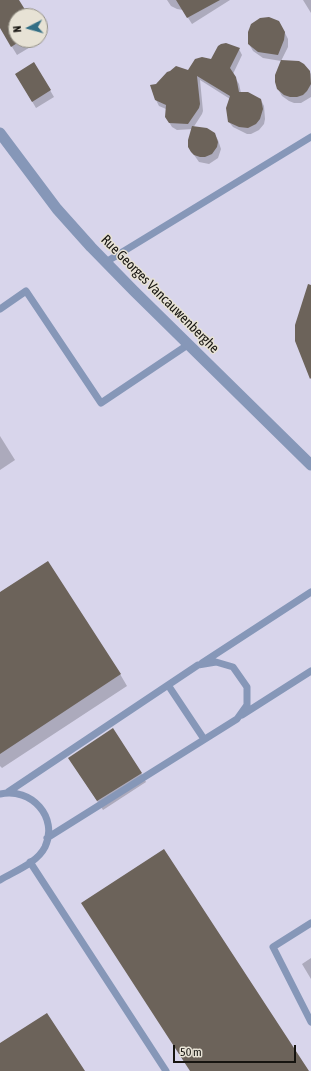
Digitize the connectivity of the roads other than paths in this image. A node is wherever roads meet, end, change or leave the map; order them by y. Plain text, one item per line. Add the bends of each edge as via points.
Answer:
1 (0, 133) edge
2 (311, 137) edge
3 (106, 262) junction
4 (0, 309) edge
5 (189, 344) junction
6 (311, 465) edge
7 (311, 592) edge
8 (198, 666) junction
9 (311, 671) edge
10 (168, 685) junction
11 (236, 719) junction
12 (204, 739) junction
13 (8, 792) junction
14 (0, 794) edge
15 (47, 838) junction
16 (30, 862) junction
17 (0, 880) edge
18 (311, 923) edge
19 (311, 1022) edge
20 (166, 1071) edge

1 - 3 street, Rue Georges Vancauwenberghe via 57,209
2 - 3 lane
3 - 5 street, Rue Georges Vancauwenberghe
4 - 5 lane via 26,291 101,403
5 - 6 street, Rue Georges Vancauwenberghe
7 - 8 lane
8 - 10 lane
8 - 11 lane via 216,662 232,667 247,687 247,706
9 - 11 lane
10 - 12 lane
10 - 13 lane
11 - 12 lane
12 - 15 lane
13 - 14 lane
13 - 15 lane via 21,794 33,800 42,809 47,821
15 - 16 lane via 45,847 37,858
16 - 17 lane
16 - 20 lane
18 - 19 lane via 273,947

